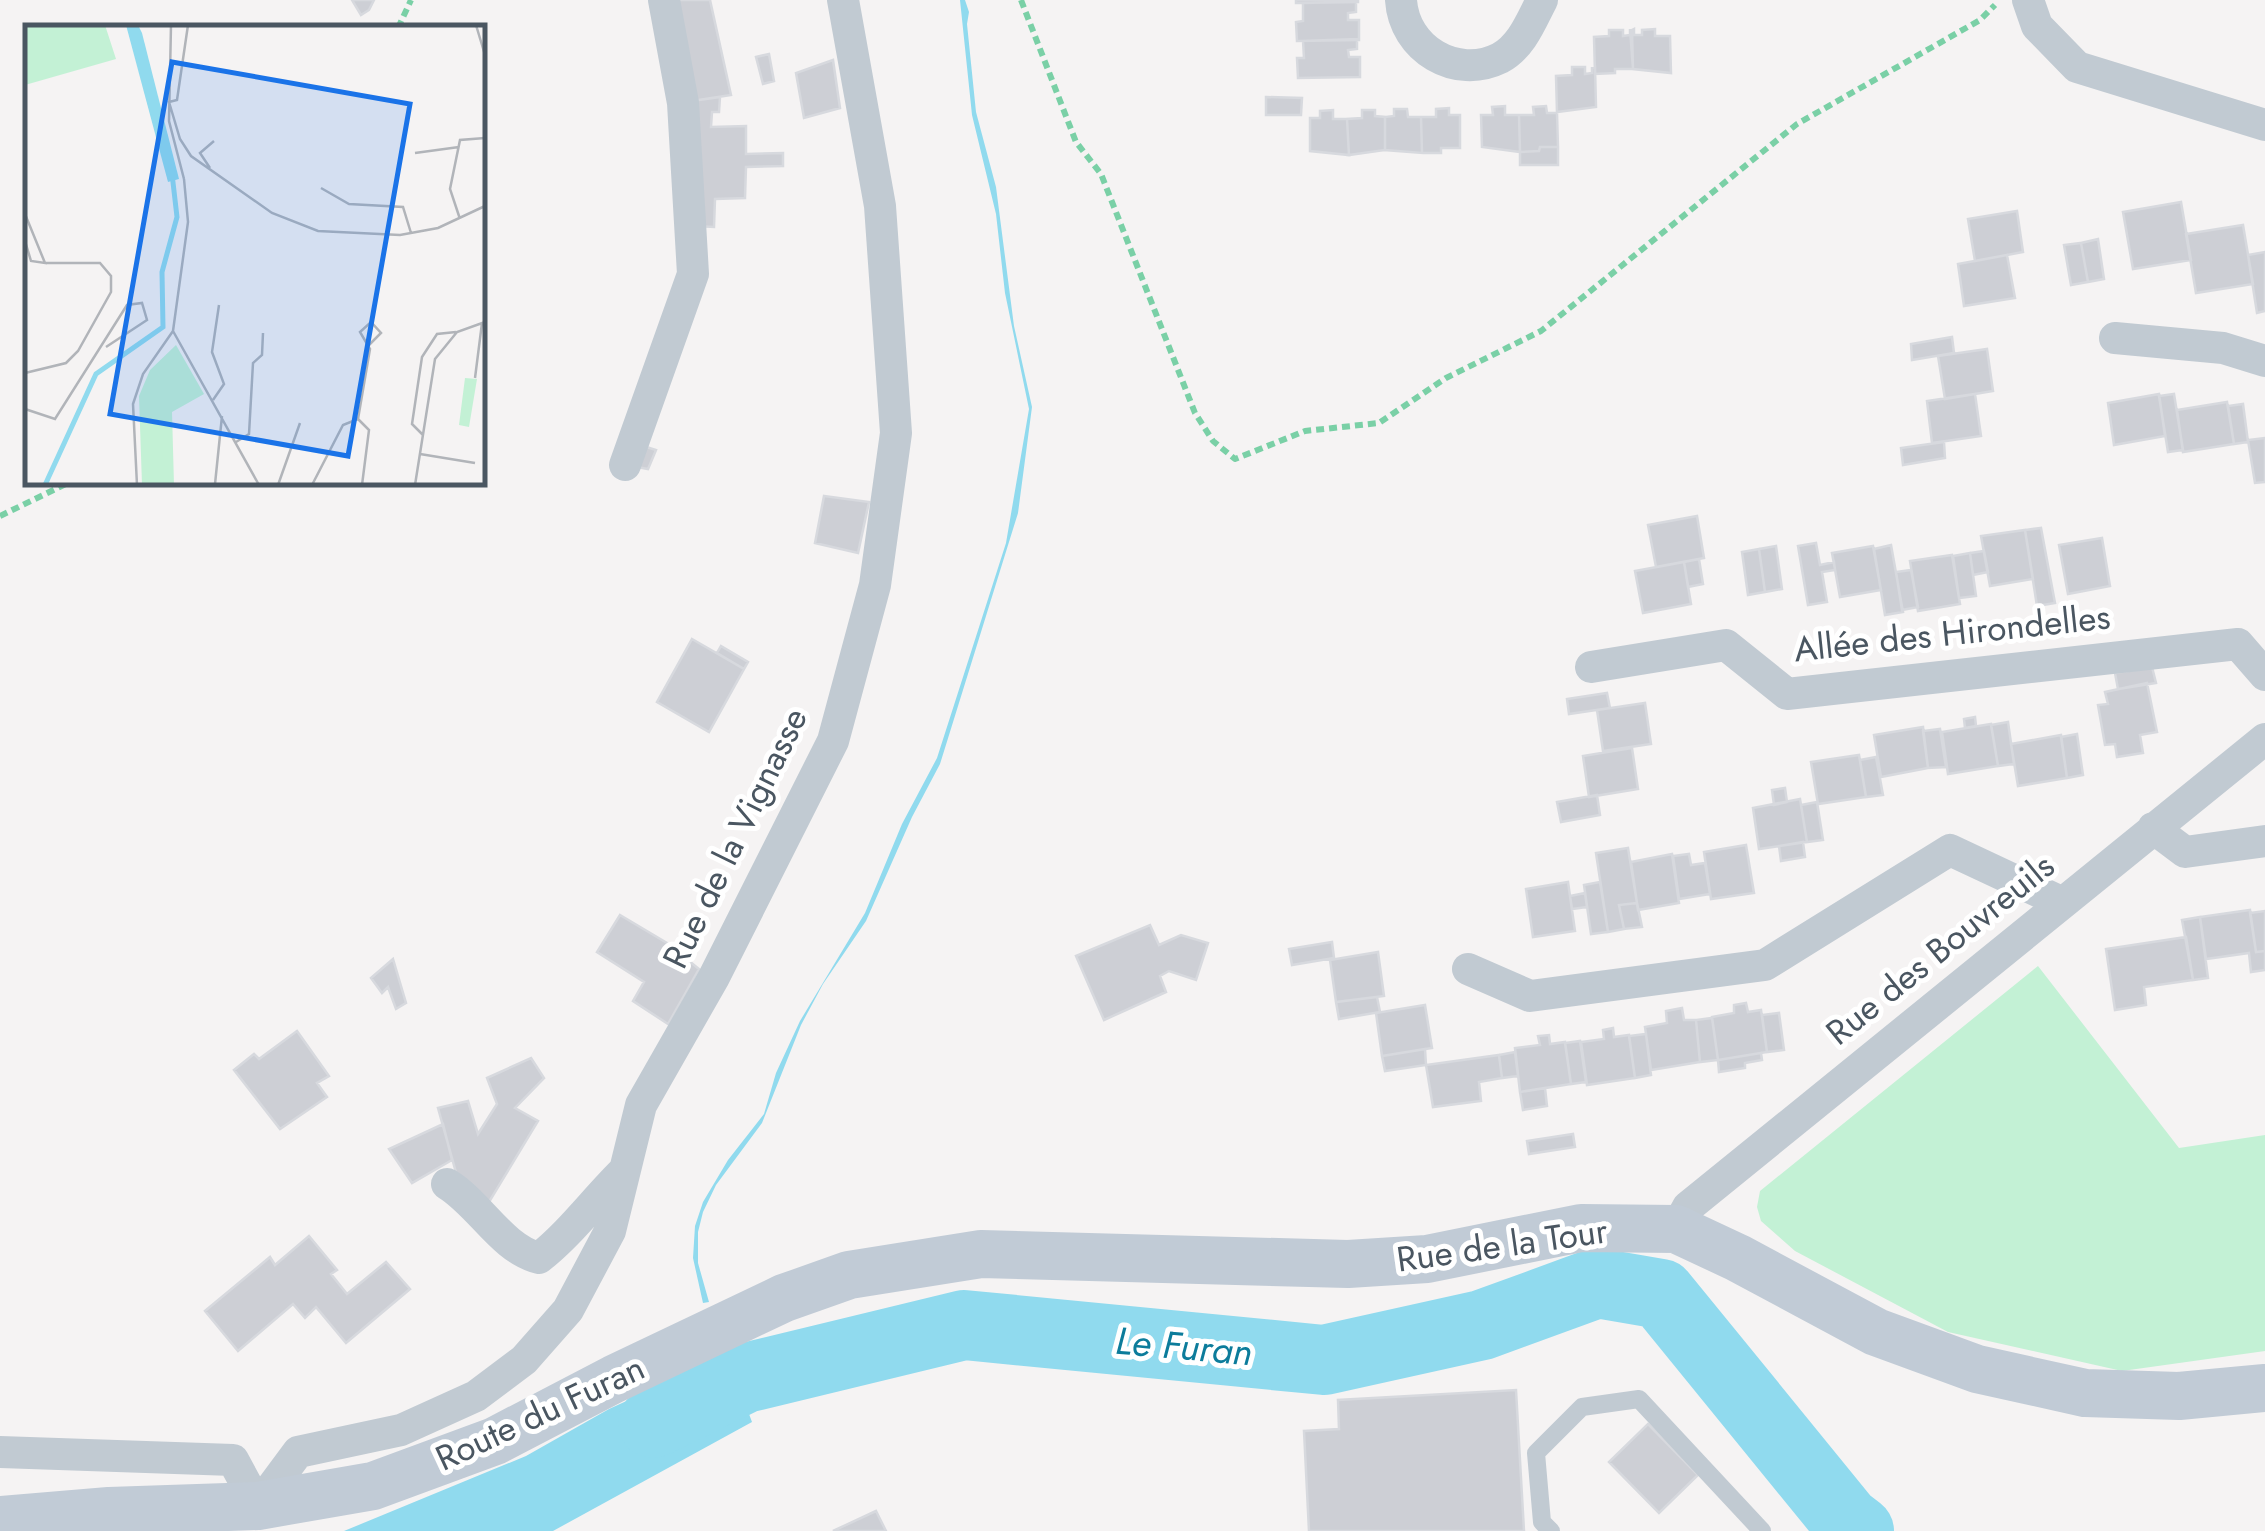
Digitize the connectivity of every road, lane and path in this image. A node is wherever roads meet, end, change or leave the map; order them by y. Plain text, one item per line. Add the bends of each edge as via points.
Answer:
1 (411, 0) edge
2 (664, 0) edge
3 (843, 0) edge
4 (1021, 0) edge
5 (1402, 0) edge
6 (1542, 0) edge
7 (1999, 0) edge
8 (2028, 0) edge
9 (399, 25) edge
10 (2265, 125) edge
11 (2114, 338) dead end
12 (2265, 361) edge
13 (626, 465) dead end
14 (64, 485) edge
15 (0, 516) edge
16 (1590, 667) dead end
17 (2265, 675) edge
18 (2265, 740) edge
19 (2153, 828) junction
20 (2265, 841) edge
21 (2061, 902) junction
22 (1468, 969) dead end
23 (625, 1170) junction
24 (448, 1184) dead end
25 (1676, 1229) junction
26 (718, 1329) joint
27 (2265, 1388) edge
28 (0, 1452) edge
29 (258, 1506) junction
30 (0, 1520) edge
31 (1551, 1531) edge
32 (1762, 1531) edge

1 - 9 path
2 - 13 street via 683,104 693,274
3 - 23 street, Rue de la Vignasse via 880,206 896,433 875,585 832,741 641,1105
4 - 7 path via 1076,142 1101,174 1195,414 1236,460 1304,431 1379,422 1446,378 1541,331 1797,124 1980,20
5 - 6 street via 1409,31 1426,51 1450,64 1476,65 1502,57 1522,40
8 - 10 street via 2037,26 2077,66
11 - 12 street via 2223,348
14 - 15 path
16 - 17 street, Allée des Hirondelles via 1726,645 1786,694 2238,644
18 - 19 street, Rue des Bouvreuils
19 - 20 street via 2185,852
19 - 21 street, Rue des Bouvreuils
21 - 22 street via 1950,850 1765,964 1530,996
21 - 25 street, Rue des Bouvreuils via 1688,1206
23 - 24 street via 540,1258 522,1254
23 - 29 street, Rue de la Vignasse via 610,1231 594,1263 568,1310 524,1360 476,1396 402,1430 298,1452
25 - 26 street, Rue de la Tour via 1581,1228 1427,1258 1348,1264 982,1254 849,1275
25 - 27 street, Rue de la Tour via 1876,1332 1977,1370 2084,1393 2179,1396
26 - 29 street, Route du Furan via 496,1441 373,1486
28 - 29 street via 234,1460
29 - 30 street, Route du Furan
31 - 32 lane via 1542,1522 1536,1453 1582,1407 1639,1399

